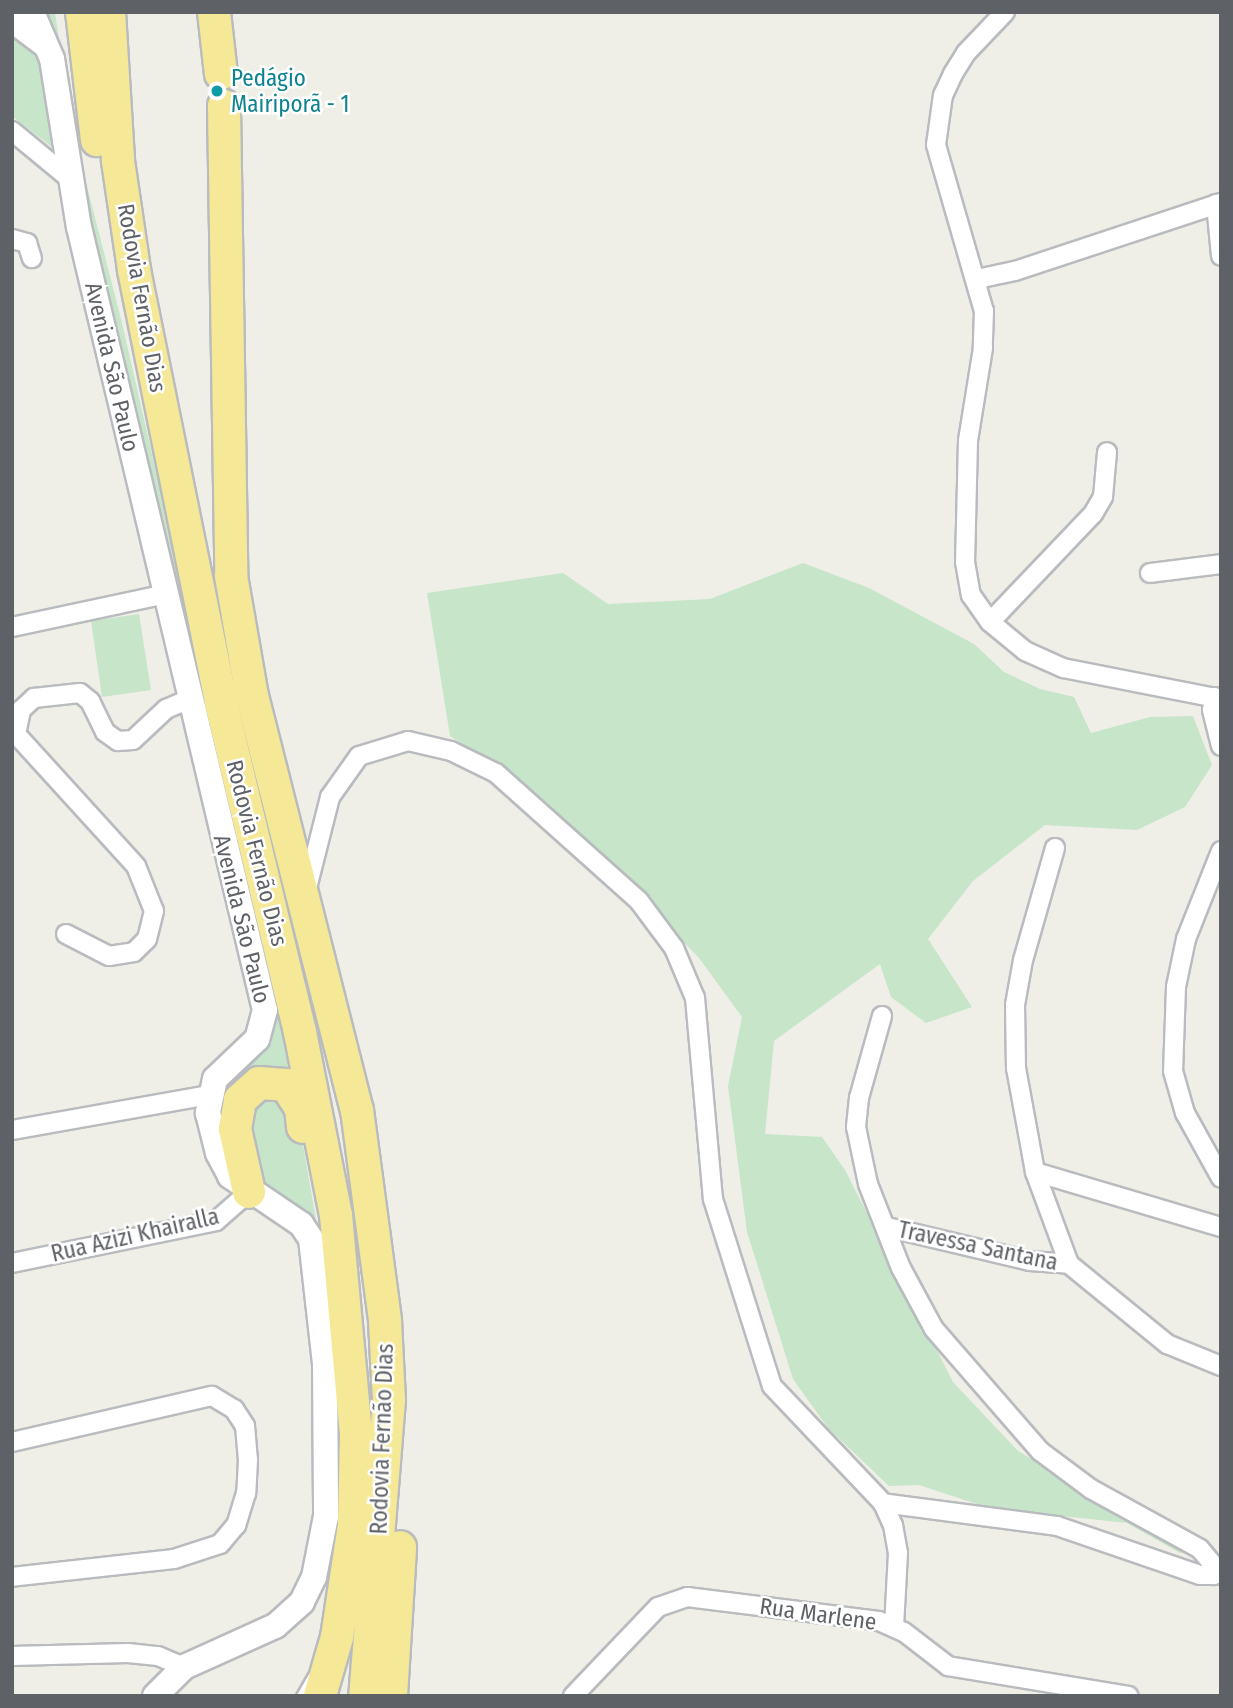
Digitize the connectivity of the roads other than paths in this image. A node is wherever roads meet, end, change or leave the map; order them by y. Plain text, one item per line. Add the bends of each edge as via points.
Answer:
1 (32, 12) edge
2 (72, 12) edge
3 (82, 12) edge
4 (109, 12) edge
5 (214, 12) edge
6 (1004, 12) edge
7 (12, 20) edge
8 (83, 47) junction
9 (48, 48) junction
10 (221, 74) dead end
11 (224, 106) dead end
12 (12, 131) edge
13 (70, 179) junction
14 (1218, 203) edge
15 (12, 239) edge
16 (1221, 256) edge
17 (33, 258) dead end
18 (134, 270) junction
19 (977, 279) junction
20 (1107, 452) dead end
21 (1221, 564) edge
22 (1150, 573) dead end
23 (166, 594) junction
24 (990, 622) junction
25 (12, 626) edge
26 (1219, 696) edge
27 (190, 699) junction
28 (1221, 746) edge
29 (1055, 848) dead end
30 (1221, 852) edge
31 (306, 894) junction
32 (66, 934) dead end
33 (882, 1016) dead end
34 (208, 1095) junction
35 (12, 1130) edge
36 (1035, 1172) junction
37 (1221, 1178) edge
38 (249, 1192) junction
39 (887, 1227) junction
40 (1221, 1227) edge
41 (12, 1263) edge
42 (1069, 1264) junction
43 (1221, 1366) edge
44 (389, 1400) junction
45 (356, 1435) junction
46 (12, 1442) edge
47 (883, 1503) junction
48 (12, 1577) edge
49 (894, 1626) junction
50 (337, 1637) junction
51 (12, 1656) edge
52 (184, 1667) junction
53 (155, 1696) edge
54 (301, 1696) edge
55 (320, 1696) edge
56 (365, 1696) edge
57 (391, 1696) edge
58 (573, 1696) edge
59 (1129, 1696) edge

1 - 9 street, Avenida São Paulo
2 - 8 highway
3 - 8 highway
4 - 18 highway, Rodovia Fernão Dias via 118,161
5 - 10 highway
6 - 19 street via 966,52 943,95 937,118 940,165 962,245
7 - 9 street
8 - 18 highway via 109,219
9 - 13 street, Avenida São Paulo
11 - 31 highway, Rodovia Fernão Dias via 232,576 252,696
12 - 13 street
13 - 23 street, Avenida São Paulo
14 - 16 street
14 - 19 street via 1015,271
15 - 17 street via 27,243
18 - 45 highway, Rodovia Fernão Dias via 221,703 300,1032 336,1215
19 - 24 street via 984,310 983,348 968,441 965,562 971,595
20 - 24 street via 1103,497 1093,514
21 - 22 street
23 - 25 street
23 - 27 street, Avenida São Paulo
24 - 26 street via 1025,651 1063,668
26 - 28 street via 1212,710
27 - 32 street via 166,709 133,740 118,741 105,732 90,701 80,693 34,698 21,710 16,734 136,866 154,911 147,939 134,952 109,956
27 - 34 street, Avenida São Paulo via 265,1010 257,1039 215,1079
29 - 36 street via 1015,1005 1016,1068
30 - 37 street via 1186,939 1176,987 1173,1071 1185,1113
31 - 44 highway, Rodovia Fernão Dias via 358,1110 378,1245
31 - 47 street via 330,797 359,756 408,741 451,751 496,773 639,901 674,948 695,998 713,1199 772,1386
33 - 39 street via 859,1098 856,1127 868,1184
34 - 35 street
34 - 38 street via 208,1113 224,1167
36 - 40 street
36 - 42 street
38 - 41 street, Rua Azizi Khairalla via 216,1220
38 - 45 highway via 235,1111 248,1090 259,1083 286,1085 300,1108 343,1421
38 - 52 street via 301,1224 310,1239 325,1363 326,1516 314,1577 290,1616
39 - 42 street, Travessa Santana via 1030,1261
39 - 47 street via 901,1268 934,1329 1009,1419 1066,1472 1213,1559 1217,1569 1210,1577 1057,1525
42 - 43 street via 1167,1344
44 - 56 highway, Rodovia Fernão Dias
44 - 57 highway via 397,1430 401,1516
45 - 50 highway, Rodovia Fernão Dias via 354,1525
46 - 48 street via 212,1396 234,1409 245,1426 246,1493 236,1525 220,1544 174,1559
47 - 49 street via 894,1525 898,1553
49 - 58 street, Rua Marlene via 863,1618 676,1598 658,1607
49 - 59 street, Rua Marlene via 948,1666
50 - 54 lane
50 - 55 highway, Rodovia Fernão Dias
51 - 52 street via 128,1653 158,1656
52 - 53 street

